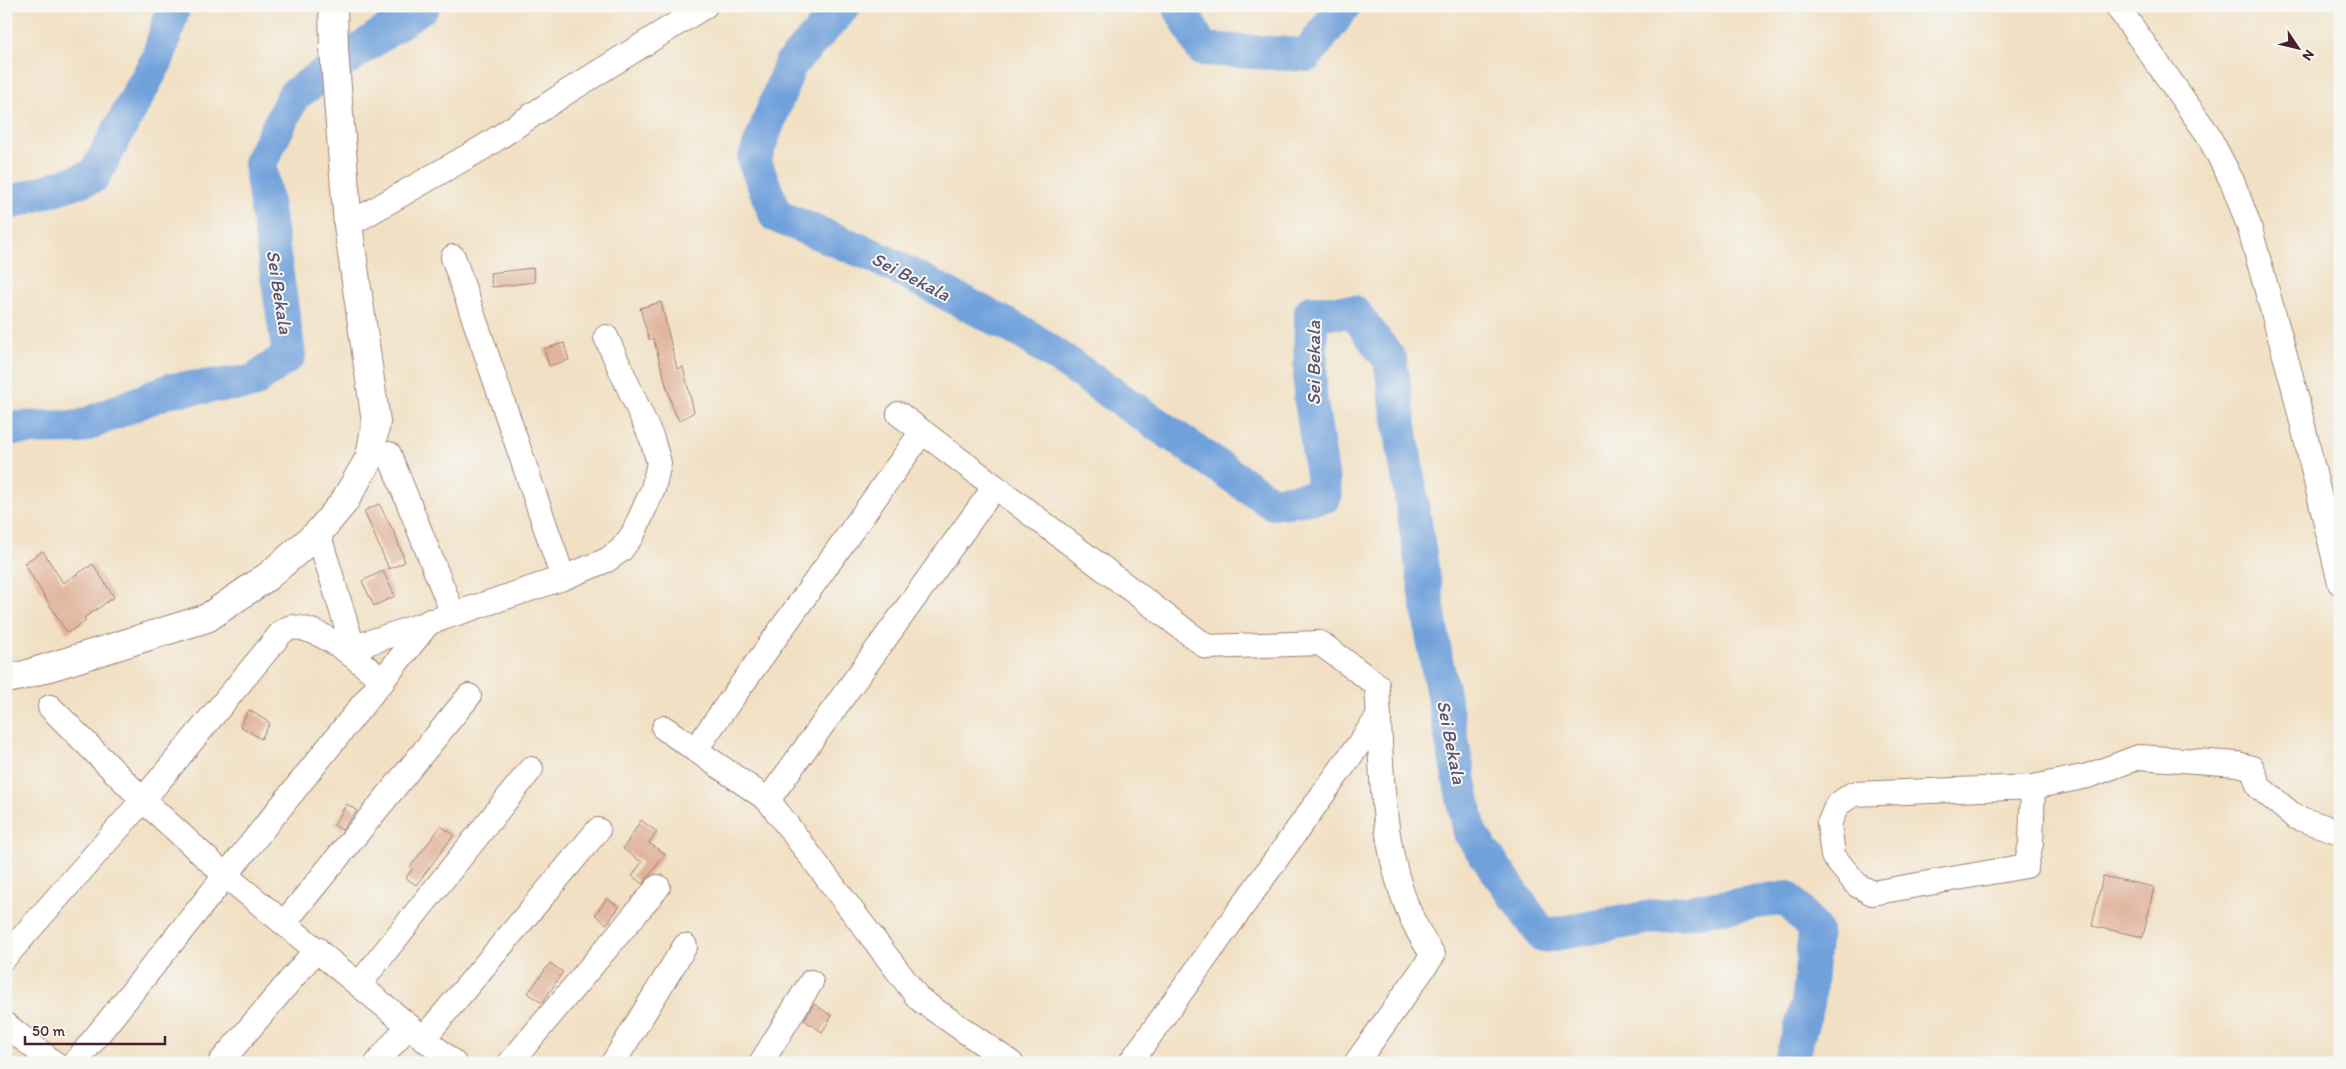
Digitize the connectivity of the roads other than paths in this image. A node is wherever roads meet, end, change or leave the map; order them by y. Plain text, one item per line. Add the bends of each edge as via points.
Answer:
1 (705, 6) edge
2 (2117, 6) edge
3 (333, 17) edge
4 (348, 225) junction
5 (454, 257) dead end
6 (606, 337) dead end
7 (898, 414) dead end
8 (922, 432) junction
9 (389, 454) dead end
10 (994, 488) junction
11 (318, 533) junction
12 (563, 578) junction
13 (2340, 583) edge
14 (453, 614) junction
15 (430, 621) junction
16 (350, 649) junction
17 (6, 679) edge
18 (383, 681) junction
19 (469, 696) dead end
20 (50, 707) dead end
21 (1379, 716) junction
22 (664, 728) dead end
23 (695, 750) junction
24 (531, 769) dead end
25 (2033, 787) junction
26 (143, 800) junction
27 (768, 800) junction
28 (598, 830) dead end
29 (2340, 832) edge
30 (225, 875) junction
31 (658, 887) dead end
32 (285, 922) junction
33 (685, 946) dead end
34 (317, 949) junction
35 (6, 956) edge
36 (811, 982) dead end
37 (360, 983) junction
38 (6, 1025) edge
39 (416, 1032) junction
40 (54, 1063) edge
41 (75, 1063) edge
42 (220, 1063) edge
43 (377, 1063) edge
44 (454, 1063) edge
45 (510, 1063) edge
46 (613, 1063) edge
47 (761, 1063) edge
48 (1010, 1063) edge
49 (1130, 1063) edge
50 (1356, 1063) edge

1 - 4 street via 484,147
2 - 13 street via 2207,133 2249,226 2293,384
3 - 4 main road
4 - 11 main road via 376,422 370,457 344,502
5 - 12 street
6 - 12 street via 652,439 659,463 653,490 633,534 621,550 608,560
7 - 8 street
8 - 10 street
8 - 23 street
9 - 14 street
10 - 21 street via 1207,646 1320,643 1377,685
10 - 27 street
11 - 16 street
11 - 17 main road via 267,577 201,621
12 - 14 street
14 - 15 street
15 - 16 street
15 - 18 street
16 - 18 street
16 - 26 street via 300,627 282,632
18 - 30 street
19 - 32 street
20 - 26 street
21 - 49 street
21 - 50 street via 1388,842 1419,935 1433,955
22 - 23 street
23 - 27 street
24 - 37 street
25 - 25 street via 1853,794 1837,805 1829,824 1833,856 1857,885 1872,893 2026,866 2032,843
25 - 29 street via 2088,776 2139,757 2238,764 2252,768 2260,787 2295,817
26 - 30 street
26 - 35 street
27 - 48 street via 919,999
28 - 39 street
30 - 32 street
30 - 41 street
31 - 45 street
32 - 34 street
33 - 46 street
34 - 37 street
34 - 42 street
36 - 47 street
37 - 39 street
38 - 40 street
39 - 43 street
39 - 44 street

